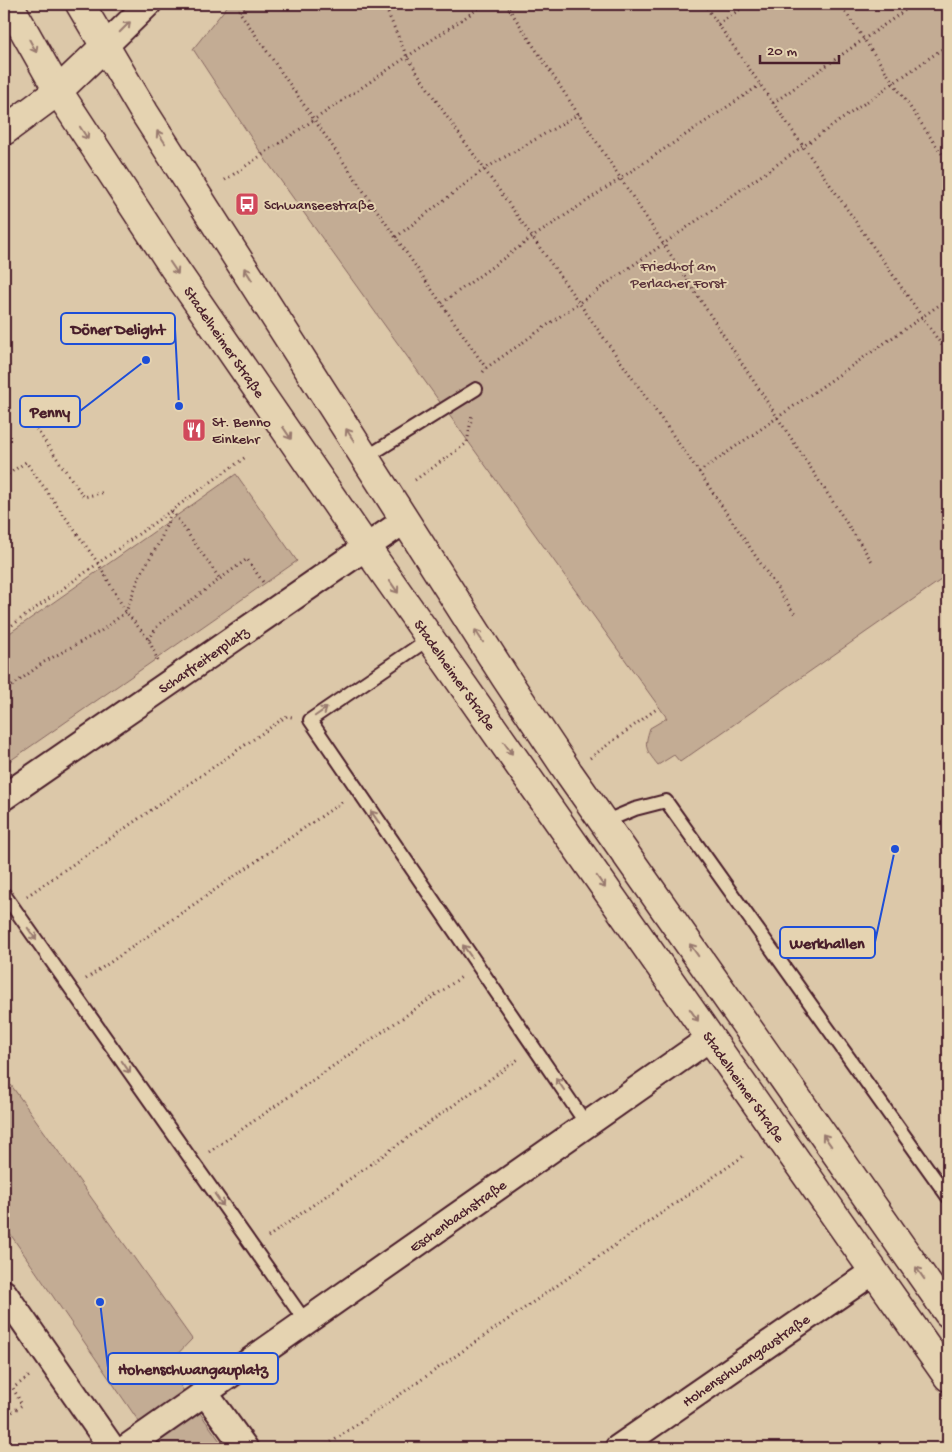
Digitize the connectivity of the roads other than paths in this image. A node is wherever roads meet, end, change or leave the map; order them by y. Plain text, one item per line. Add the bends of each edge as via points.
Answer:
1 (9, 4) edge
2 (80, 4) edge
3 (148, 4) edge
4 (104, 46) junction
5 (58, 91) junction
6 (4, 131) edge
7 (476, 389) dead end
8 (365, 458) junction
9 (404, 521) junction
10 (366, 547) junction
11 (430, 638) junction
12 (569, 773) junction
13 (541, 795) junction
14 (4, 798) edge
15 (604, 822) junction
16 (4, 894) edge
17 (710, 1038) junction
18 (587, 1125) junction
19 (948, 1197) edge
20 (874, 1271) junction
21 (4, 1293) edge
22 (948, 1313) edge
23 (305, 1322) junction
24 (948, 1377) edge
25 (205, 1393) junction
26 (112, 1448) edge
27 (126, 1448) edge
28 (245, 1448) edge
29 (618, 1448) edge

1 -> 5 main road, Stadelheimer Straße
2 - 4 main road
4 -> 3 street
4 - 5 main road
8 -> 4 main road
5 - 6 main road
5 -> 10 main road, Stadelheimer Straße via 174,268
7 - 8 lane
8 - 9 main road
9 - 10 street, Scharfreiterplatz
12 -> 9 main road
10 -> 11 main road, Stadelheimer Straße
10 - 14 street, Scharfreiterplatz
11 -> 13 main road, Stadelheimer Straße
18 -> 11 lane via 310,720
12 - 13 main road
12 - 15 main road
13 -> 17 main road, Stadelheimer Straße
15 - 19 lane via 666,801
22 -> 15 main road
16 -> 23 lane
17 - 18 street, Eschenbachstraße
17 - 20 main road, Stadelheimer Straße
18 - 23 street, Eschenbachstraße
20 - 24 main road, Stadelheimer Straße
20 - 29 street, Hohenschwangaustraße
21 - 26 street
23 - 25 street, Eschenbachstraße
25 - 27 street, Eschenbachstraße
25 - 28 street

